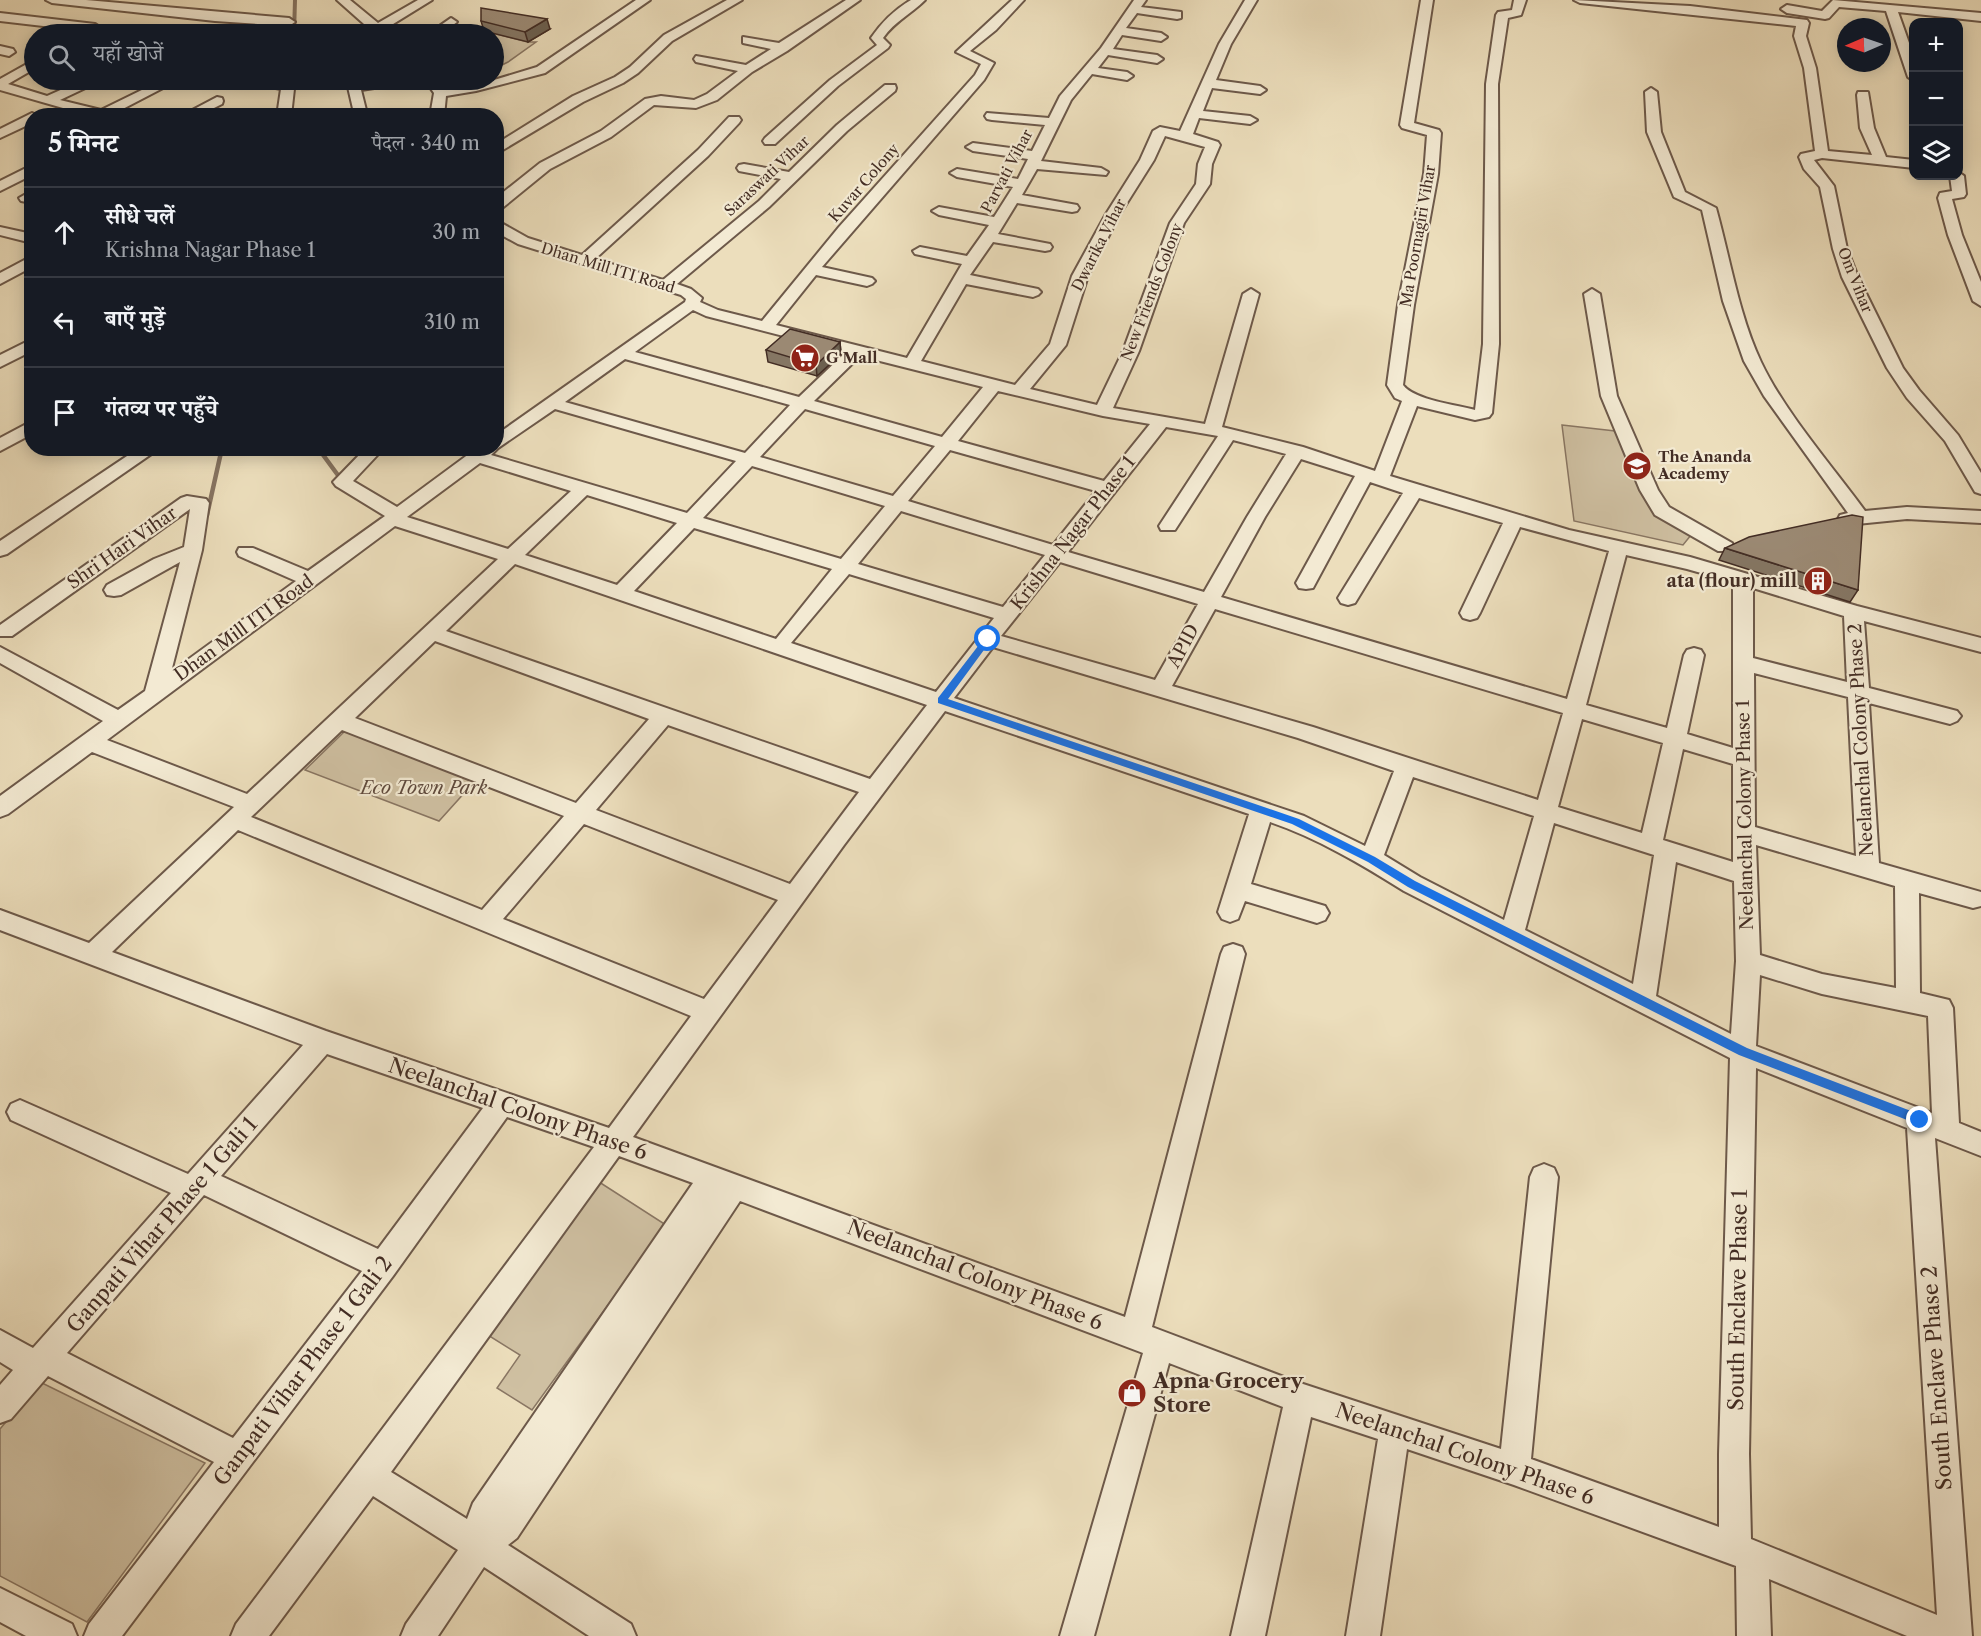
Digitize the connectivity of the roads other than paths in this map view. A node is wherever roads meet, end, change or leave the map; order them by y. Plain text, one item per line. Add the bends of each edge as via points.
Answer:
1 (52, 0) edge
2 (343, 0) edge
3 (426, 0) edge
4 (644, 0) edge
5 (736, 0) edge
6 (854, 0) edge
7 (919, 0) edge
8 (1018, 0) edge
9 (1246, 0) edge
10 (1251, 0) edge
11 (1427, 0) edge
12 (1520, 0) edge
13 (1580, 0) edge
14 (1929, 0) edge
15 (1838, 1) edge
16 (1137, 4) edge
17 (1776, 6) dead end
18 (1900, 6) edge
19 (1933, 12) junction
20 (1177, 15) dead end
21 (2, 18) edge
22 (1977, 20) edge
23 (451, 22) dead end
24 (58, 24) edge
25 (289, 24) edge
26 (371, 24) edge
27 (392, 24) edge
28 (448, 24) edge
29 (1119, 31) junction
30 (1161, 37) dead end
31 (747, 40) dead end
32 (783, 48) junction
33 (1105, 51) junction
34 (700, 59) dead end
35 (1157, 59) dead end
36 (748, 69) junction
37 (24, 70) edge
38 (1090, 70) junction
39 (1913, 72) edge
40 (1127, 76) dead end
41 (504, 80) edge
42 (1, 83) edge
43 (1207, 83) junction
44 (890, 88) dead end
45 (74, 90) edge
46 (153, 90) edge
47 (288, 90) edge
48 (355, 90) edge
49 (438, 90) edge
50 (458, 90) edge
51 (1260, 90) dead end
52 (1651, 92) dead end
53 (440, 93) junction
54 (1863, 95) dead end
55 (217, 100) dead end
56 (53, 102) junction
57 (44, 108) edge
58 (77, 108) edge
59 (119, 108) edge
60 (202, 108) edge
61 (285, 108) edge
62 (359, 108) edge
63 (440, 108) edge
64 (1196, 114) junction
65 (992, 116) dead end
66 (734, 120) dead end
67 (1250, 120) dead end
68 (24, 121) edge
69 (1052, 122) junction
70 (0, 134) edge
71 (1185, 136) junction
72 (770, 141) dead end
73 (504, 145) edge
74 (973, 147) dead end
75 (1822, 154) junction
76 (1033, 160) junction
77 (1881, 161) junction
78 (1909, 164) edge
79 (744, 168) dead end
80 (1101, 172) dead end
81 (957, 173) dead end
82 (24, 175) edge
83 (791, 177) junction
84 (1957, 180) edge
85 (1022, 184) junction
86 (0, 187) edge
87 (1012, 198) junction
88 (504, 199) edge
89 (1072, 208) dead end
90 (939, 211) dead end
91 (998, 222) junction
92 (0, 231) edge
93 (504, 231) edge
94 (24, 237) edge
95 (989, 237) junction
96 (1045, 247) dead end
97 (920, 251) dead end
98 (584, 261) junction
99 (971, 261) junction
100 (24, 265) edge
101 (813, 270) junction
102 (4, 276) edge
103 (962, 278) junction
104 (24, 279) edge
105 (867, 281) dead end
106 (665, 286) junction
107 (1033, 292) dead end
108 (1251, 294) dead end
109 (1592, 294) dead end
110 (1981, 301) edge
111 (692, 304) junction
112 (766, 327) junction
113 (24, 348) edge
114 (857, 350) junction
115 (622, 353) junction
116 (0, 362) edge
117 (912, 363) junction
118 (995, 384) junction
119 (1019, 391) junction
120 (1411, 399) junction
121 (551, 403) junction
122 (801, 404) junction
123 (1103, 411) junction
124 (1161, 422) junction
125 (504, 428) edge
126 (24, 431) edge
127 (1221, 432) junction
128 (945, 444) junction
129 (0, 447) edge
130 (1298, 451) junction
131 (140, 456) edge
132 (368, 456) edge
133 (480, 456) edge
134 (492, 456) edge
135 (749, 459) junction
136 (1373, 477) junction
137 (1107, 488) junction
138 (1981, 488) edge
139 (583, 489) junction
140 (1414, 491) junction
141 (897, 503) junction
142 (1860, 517) junction
143 (1981, 517) edge
144 (396, 518) junction
145 (690, 520) junction
146 (1514, 520) junction
147 (1827, 523) edge
148 (1168, 526) dead end
149 (1619, 547) junction
150 (0, 550) edge
151 (193, 550) junction
152 (246, 552) dead end
153 (1058, 554) junction
154 (513, 557) junction
155 (1690, 563) junction
156 (844, 567) junction
157 (1743, 579) junction
158 (311, 580) junction
159 (1305, 583) dead end
160 (114, 590) dead end
161 (621, 593) junction
162 (1348, 598) dead end
163 (1208, 601) junction
164 (1854, 612) junction
165 (1470, 613) dead end
166 (1008, 615) junction
167 (5, 631) dead end
168 (432, 633) junction
169 (786, 638) dead end
170 (988, 639) junction
171 (1981, 645) edge
172 (0, 654) edge
173 (1694, 655) dead end
174 (1744, 663) junction
175 (1159, 691) junction
176 (155, 692) junction
177 (1859, 692) junction
178 (942, 701) junction
179 (1574, 708) junction
180 (664, 716) junction
181 (1950, 716) dead end
182 (118, 720) junction
183 (338, 720) junction
184 (1676, 738) junction
185 (89, 742) junction
186 (1743, 759) junction
187 (1406, 767) junction
188 (875, 789) junction
189 (1, 807) edge
190 (1263, 810) junction
191 (1546, 811) junction
192 (243, 812) junction
193 (581, 812) junction
194 (1744, 833) junction
195 (1659, 847) junction
196 (1371, 860) junction
197 (1868, 868) junction
198 (1745, 875) junction
199 (1907, 881) junction
200 (1238, 889) junction
201 (794, 896) junction
202 (1973, 899) dead end
203 (1230, 912) dead end
204 (1317, 913) dead end
205 (0, 920) edge
206 (486, 922) junction
207 (1512, 935) junction
208 (1233, 954) dead end
209 (92, 955) junction
210 (1748, 961) junction
211 (1908, 1000) junction
212 (1643, 1001) junction
213 (708, 1012) junction
214 (322, 1041) junction
215 (1743, 1052) junction
216 (502, 1103) junction
217 (20, 1112) dead end
218 (1933, 1125) junction
219 (614, 1142) junction
220 (1981, 1144) edge
221 (1544, 1177) dead end
222 (723, 1182) junction
223 (197, 1185) junction
224 (383, 1266) junction
225 (1147, 1340) junction
226 (0, 1345) edge
227 (40, 1363) junction
228 (1300, 1398) junction
229 (0, 1408) edge
230 (1395, 1430) junction
231 (237, 1457) junction
232 (1514, 1469) junction
233 (369, 1476) junction
234 (480, 1545) junction
235 (1744, 1552) junction
236 (0, 1604) edge
237 (60, 1636) edge
238 (101, 1636) edge
239 (248, 1636) edge
240 (418, 1636) edge
241 (619, 1636) edge
242 (1077, 1636) edge
243 (1248, 1636) edge
244 (1363, 1636) edge
245 (1755, 1636) edge
246 (1947, 1636) edge
247 (1955, 1636) edge

1 - 25 street via 215,17 289,16
2 - 26 street
3 - 27 street
4 - 41 street via 541,70
5 - 73 street via 668,38 619,80 578,99
6 - 32 street
7 - 72 street via 896,13 885,27 877,38 884,45 834,83
8 - 101 street, Kuvar Colony via 962,51 988,63 980,77
9 - 10 street
10 - 43 street
11 - 120 street, Ma Poornagiri Vihar via 1407,125 1434,133 1431,174 1395,385
12 - 120 street via 1517,13 1502,15 1492,84 1491,344 1483,413 1474,415
13 - 75 street via 1803,23 1800,36 1810,68
14 - 19 street
15 - 17 street via 1825,15
15 - 18 street
16 - 20 street
16 - 29 street, Parvati Vihar
18 - 19 street
18 - 39 street
19 - 22 street
21 - 24 street
23 - 28 street
29 - 30 street
29 - 33 street, Parvati Vihar
31 - 32 street
32 - 36 street
33 - 35 street
33 - 38 street, Parvati Vihar
34 - 36 street
36 - 88 street via 712,97 696,104 650,102 606,134 545,166
37 - 42 street
38 - 40 street
38 - 69 street, Parvati Vihar via 1065,99
42 - 56 street
43 - 51 street
43 - 64 street
44 - 83 street, Saraswati Vihar
45 - 56 street
46 - 59 street
47 - 61 street
48 - 62 street
49 - 53 street
50 - 53 street
52 - 142 street via 1654,132 1679,194 1709,208 1731,301 1752,361 1772,396
53 - 63 street
54 - 77 street via 1867,128
55 - 60 street
56 - 57 street
56 - 58 street
64 - 67 street
64 - 71 street
65 - 69 street
66 - 98 street via 704,153
68 - 70 street
69 - 76 street, Parvati Vihar
71 - 119 street, Dwarika Vihar via 1160,132 1080,276 1058,345
71 - 123 street, New Friends Colony via 1213,145 1205,164 1203,184 1177,222 1131,351
74 - 76 street
75 - 77 street
75 - 138 street, Om Vihar via 1809,155 1806,160 1827,186 1840,249 1870,319 1901,377 1952,439
76 - 80 street
76 - 85 street, Parvati Vihar
77 - 78 street
79 - 83 street
81 - 85 street
82 - 86 street
83 - 106 street, Saraswati Vihar
84 - 110 street via 1959,194 1945,198 1961,253
85 - 87 street, Parvati Vihar
87 - 89 street
87 - 91 street, Parvati Vihar
90 - 91 street
91 - 95 street, Parvati Vihar
92 - 94 street
93 - 98 street, Dhan Mill ITI Road
95 - 96 street
95 - 99 street, Parvati Vihar
97 - 99 street
98 - 106 street, Dhan Mill ITI Road
99 - 103 street, Parvati Vihar
100 - 102 street
101 - 105 street
101 - 112 street, Kuvar Colony
102 - 104 street
103 - 107 street
103 - 117 street, Parvati Vihar
106 - 111 street, Dhan Mill ITI Road via 686,292 694,298
108 - 127 street
109 - 155 street via 1609,396 1649,490 1662,511 1731,545
111 - 112 street
111 - 115 street, Dhan Mill ITI Road
112 - 114 street
113 - 116 street
114 - 117 street
114 - 122 street
115 - 121 street, Dhan Mill ITI Road
115 - 122 street
117 - 118 street
118 - 119 street
118 - 128 street
119 - 123 street
120 - 136 street
121 - 125 street, Dhan Mill ITI Road
121 - 135 street
122 - 128 street
122 - 135 street
123 - 124 street
124 - 127 street
124 - 137 street, Krishna Nagar Phase 1
126 - 129 street
127 - 130 street
127 - 148 street
128 - 137 street
128 - 141 street
130 - 136 street
130 - 163 street, APID
131 - 150 street
132 - 144 street via 342,482
133 - 144 street, Dhan Mill ITI Road
134 - 139 street
135 - 141 street
135 - 145 street
136 - 140 street
136 - 159 street
137 - 153 street, Krishna Nagar Phase 1
139 - 145 street
139 - 154 street
140 - 146 street
140 - 162 street
141 - 153 street
141 - 156 street
142 - 143 street via 1907,513
142 - 147 street
144 - 154 street
144 - 158 street, Dhan Mill ITI Road
145 - 156 street
145 - 161 street
146 - 149 street
146 - 165 street
149 - 155 street
149 - 179 street
151 - 160 street
151 - 167 street, Shri Hari Vihar via 200,503 187,502
151 - 176 street, Shri Hari Vihar
152 - 158 street
153 - 163 street
153 - 166 street, Krishna Nagar Phase 1
154 - 161 street
154 - 168 street
155 - 157 street
156 - 166 street
156 - 169 street
157 - 164 street
157 - 174 street, Neelanchal Colony Phase 1
158 - 176 street, Dhan Mill ITI Road
161 - 178 street
163 - 175 street, APID
163 - 179 street
164 - 171 street
164 - 177 street, Neelanchal Colony Phase 2
166 - 170 street, Krishna Nagar Phase 1
168 - 180 street
168 - 183 street
170 - 175 street
170 - 178 street, Krishna Nagar Phase 1
172 - 182 street
173 - 184 street
174 - 177 street
174 - 186 street, Neelanchal Colony Phase 1
175 - 187 street via 1305,732
176 - 182 street, Dhan Mill ITI Road
177 - 181 street
177 - 197 street, Neelanchal Colony Phase 2
178 - 188 street, Krishna Nagar Phase 1
178 - 190 street
179 - 184 street
179 - 191 street
180 - 188 street
180 - 193 street
182 - 185 street, Dhan Mill ITI Road
183 - 192 street
183 - 193 street
184 - 186 street
184 - 195 street
185 - 189 street, Dhan Mill ITI Road
185 - 192 street
186 - 194 street, Neelanchal Colony Phase 1
187 - 191 street
187 - 196 street
188 - 201 street, Krishna Nagar Phase 1
190 - 196 street
190 - 200 street
191 - 195 street
191 - 207 street
192 - 206 street
192 - 209 street
193 - 201 street
193 - 206 street
194 - 197 street
194 - 198 street, Neelanchal Colony Phase 1
195 - 198 street
195 - 212 street
196 - 207 street
197 - 199 street
198 - 210 street, Neelanchal Colony Phase 1
199 - 202 street
199 - 211 street
200 - 203 street
200 - 204 street
201 - 213 street, Krishna Nagar Phase 1
205 - 209 street, Neelanchal Colony Phase 6
206 - 213 street
207 - 212 street
208 - 225 street
209 - 214 street, Neelanchal Colony Phase 6
210 - 211 street via 1822,984
210 - 215 street, Neelanchal Colony Phase 1
211 - 218 street, South Enclave Phase 2 via 1940,1008
212 - 215 street
213 - 219 street, Krishna Nagar Phase 1
214 - 216 street, Neelanchal Colony Phase 6
214 - 223 street, Ganpati Vihar Phase 1 Gali 1
215 - 218 street
215 - 235 street, South Enclave Phase 1 via 1734,1454
216 - 219 street, Neelanchal Colony Phase 6
216 - 224 street, Ganpati Vihar Phase 1 Gali 2
217 - 223 street
218 - 220 street
218 - 247 street, South Enclave Phase 2
219 - 222 street, Neelanchal Colony Phase 6
219 - 233 street, Krishna Nagar Phase 1
221 - 232 street
222 - 225 street, Neelanchal Colony Phase 6
222 - 234 street via 506,1527
223 - 224 street
223 - 227 street, Ganpati Vihar Phase 1 Gali 1
224 - 231 street, Ganpati Vihar Phase 1 Gali 2
225 - 228 street, Neelanchal Colony Phase 6
225 - 242 street
226 - 227 street
227 - 229 street, Ganpati Vihar Phase 1 Gali 1
227 - 231 street
228 - 230 street, Neelanchal Colony Phase 6
228 - 243 street
230 - 232 street, Neelanchal Colony Phase 6
230 - 244 street
231 - 238 street, Ganpati Vihar Phase 1 Gali 2
232 - 235 street, Neelanchal Colony Phase 6
233 - 234 street
233 - 239 street, Krishna Nagar Phase 1
234 - 240 street
234 - 241 street
235 - 245 street, South Enclave Phase 1
235 - 246 street, Neelanchal Colony Phase 6
236 - 237 street

